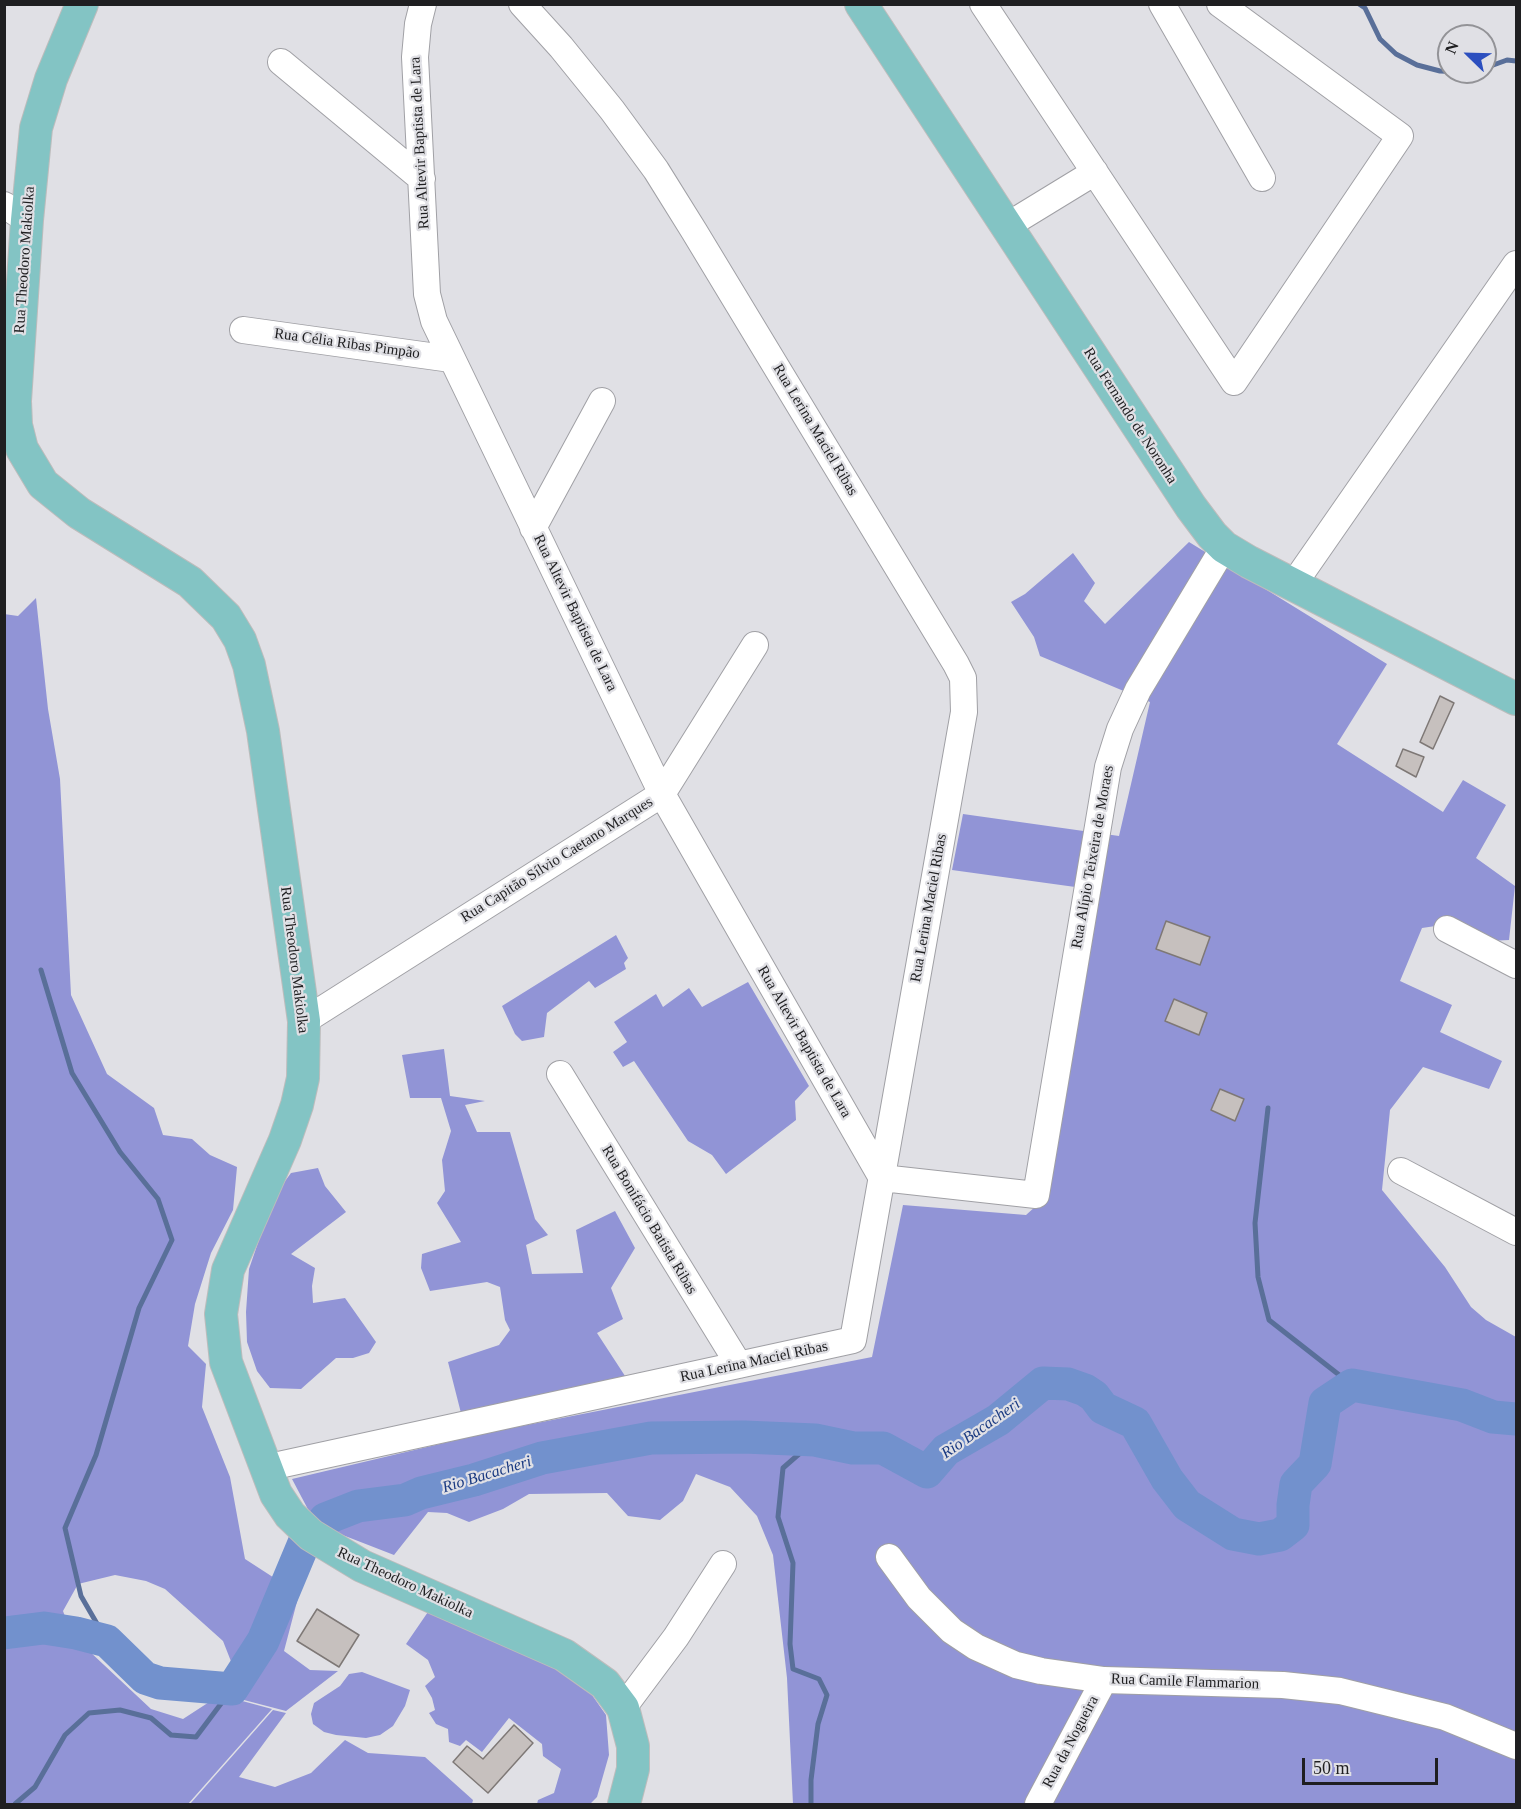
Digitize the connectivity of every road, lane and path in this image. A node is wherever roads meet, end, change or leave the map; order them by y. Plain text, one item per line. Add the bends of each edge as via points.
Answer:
1 (82, 4) edge
2 (423, 4) edge
3 (522, 4) edge
4 (861, 4) edge
5 (983, 4) edge
6 (1162, 4) edge
7 (1220, 4) edge
8 (281, 62) dead end
9 (1090, 166) junction
10 (1262, 178) dead end
11 (422, 179) junction
12 (16, 212) edge
13 (1001, 221) junction
14 (1516, 264) edge
15 (243, 330) dead end
16 (451, 359) junction
17 (602, 401) dead end
18 (533, 528) junction
19 (1224, 547) junction
20 (1293, 585) junction
21 (755, 645) dead end
22 (1516, 699) edge
23 (662, 794) junction
24 (1447, 929) dead end
25 (1516, 965) edge
26 (304, 1022) junction
27 (560, 1074) dead end
28 (1401, 1171) dead end
29 (882, 1178) junction
30 (1516, 1232) edge
31 (739, 1365) junction
32 (265, 1468) junction
33 (889, 1557) dead end
34 (723, 1564) dead end
35 (1104, 1680) junction
36 (622, 1708) junction
37 (1516, 1746) edge
38 (624, 1804) edge
39 (1038, 1804) edge

1 - 12 main road, Rua Theodoro Makiolka via 41,106 32,158
2 - 11 street, Rua Altevir Baptista de Lara via 415,57
3 - 29 street, Rua Lerina Maciel Ribas via 561,47 656,170 963,678 964,712
4 - 13 main road, Rua Fernando de Noronha
5 - 9 street
6 - 10 street
7 - 9 street via 1400,136 1234,382
8 - 11 street
9 - 13 street
11 - 16 street, Rua Altevir Baptista de Lara via 429,309
12 - 26 main road, Rua Theodoro Makiolka via 15,400 22,449 43,484 60,499 190,582 226,617 240,640 261,720
13 - 19 main road, Rua Fernando de Noronha via 1191,507
14 - 20 street
15 - 16 street, Rua Célia Ribas Pimpão
16 - 18 street, Rua Altevir Baptista de Lara
17 - 18 street
18 - 23 street, Rua Altevir Baptista de Lara
19 - 20 main road, Rua Fernando de Noronha
19 - 29 street, Rua Alípio Teixeira de Moraes via 1138,690 1108,767 1036,1195
20 - 22 main road, Rua Fernando de Noronha
21 - 23 street, Rua Capitão Sílvio Caetano Marques
23 - 26 street, Rua Capitão Sílvio Caetano Marques
23 - 29 street, Rua Altevir Baptista de Lara
24 - 25 street
26 - 32 main road, Rua Theodoro Makiolka via 303,1078 297,1105 228,1270 221,1314 226,1362
27 - 31 street, Rua Bonifácio Batista Ribas
28 - 30 street
29 - 31 street, Rua Lerina Maciel Ribas via 853,1340
31 - 32 street, Rua Lerina Maciel Ribas
32 - 36 main road, Rua Theodoro Makiolka via 290,1515 324,1544 362,1566 564,1655 606,1684
33 - 35 street, Rua Camile Flammarion via 936,1616 976,1647 994,1657 1041,1671
34 - 36 street via 676,1637
35 - 37 street, Rua Camile Flammarion via 1283,1685 1340,1691 1445,1717
35 - 39 street, Rua da Nogueira
36 - 38 main road, Rua Theodoro Makiolka via 633,1746 633,1769

